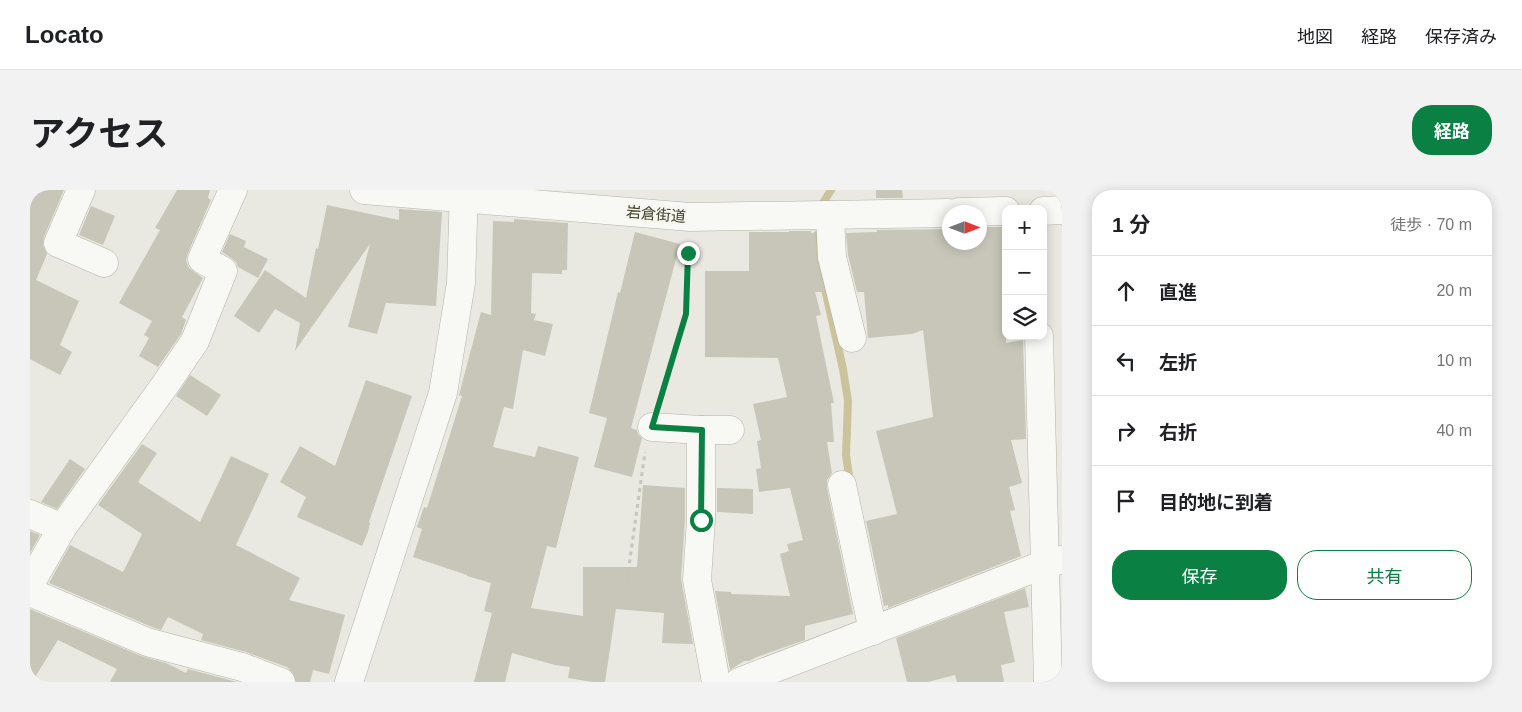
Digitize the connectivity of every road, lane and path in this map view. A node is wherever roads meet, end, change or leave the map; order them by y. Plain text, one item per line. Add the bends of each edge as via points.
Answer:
1 (81, 190) edge
2 (233, 190) edge
3 (364, 190) edge
4 (1037, 190) edge
5 (464, 194) edge
6 (1037, 205) edge
7 (1047, 210) edge
8 (1062, 210) edge
9 (987, 212) edge
10 (1002, 212) edge
11 (942, 213) edge
12 (830, 215) junction
13 (690, 217) junction
14 (104, 263) dead end
15 (852, 338) dead end
16 (1041, 340) edge
17 (652, 427) junction
18 (1052, 429) edge
19 (702, 430) junction
20 (730, 430) dead end
21 (842, 485) dead end
22 (30, 514) edge
23 (62, 528) junction
24 (1054, 562) edge
25 (30, 584) edge
26 (30, 592) edge
27 (625, 595) dead end
28 (873, 630) junction
29 (783, 674) edge
30 (281, 682) edge
31 (349, 682) edge
32 (716, 682) edge
33 (739, 682) edge
34 (1048, 682) edge

1 - 14 street via 58,243
2 - 23 street via 202,259 223,272 195,340
3 - 5 street, 岩倉街道
4 - 6 street
5 - 13 street, 岩倉街道
5 - 31 street via 461,283 443,393
7 - 8 street
9 - 10 street
11 - 12 street, 岩倉街道
12 - 13 street, 岩倉街道
12 - 15 street via 832,257
13 - 17 path via 686,314
16 - 18 street
17 - 19 street
17 - 27 path via 646,446
18 - 24 street
19 - 20 street
19 - 32 street via 697,580
21 - 28 street
22 - 23 street
23 - 25 street
24 - 28 street
24 - 34 street
26 - 30 street via 147,642 242,666
28 - 29 street
29 - 33 street

